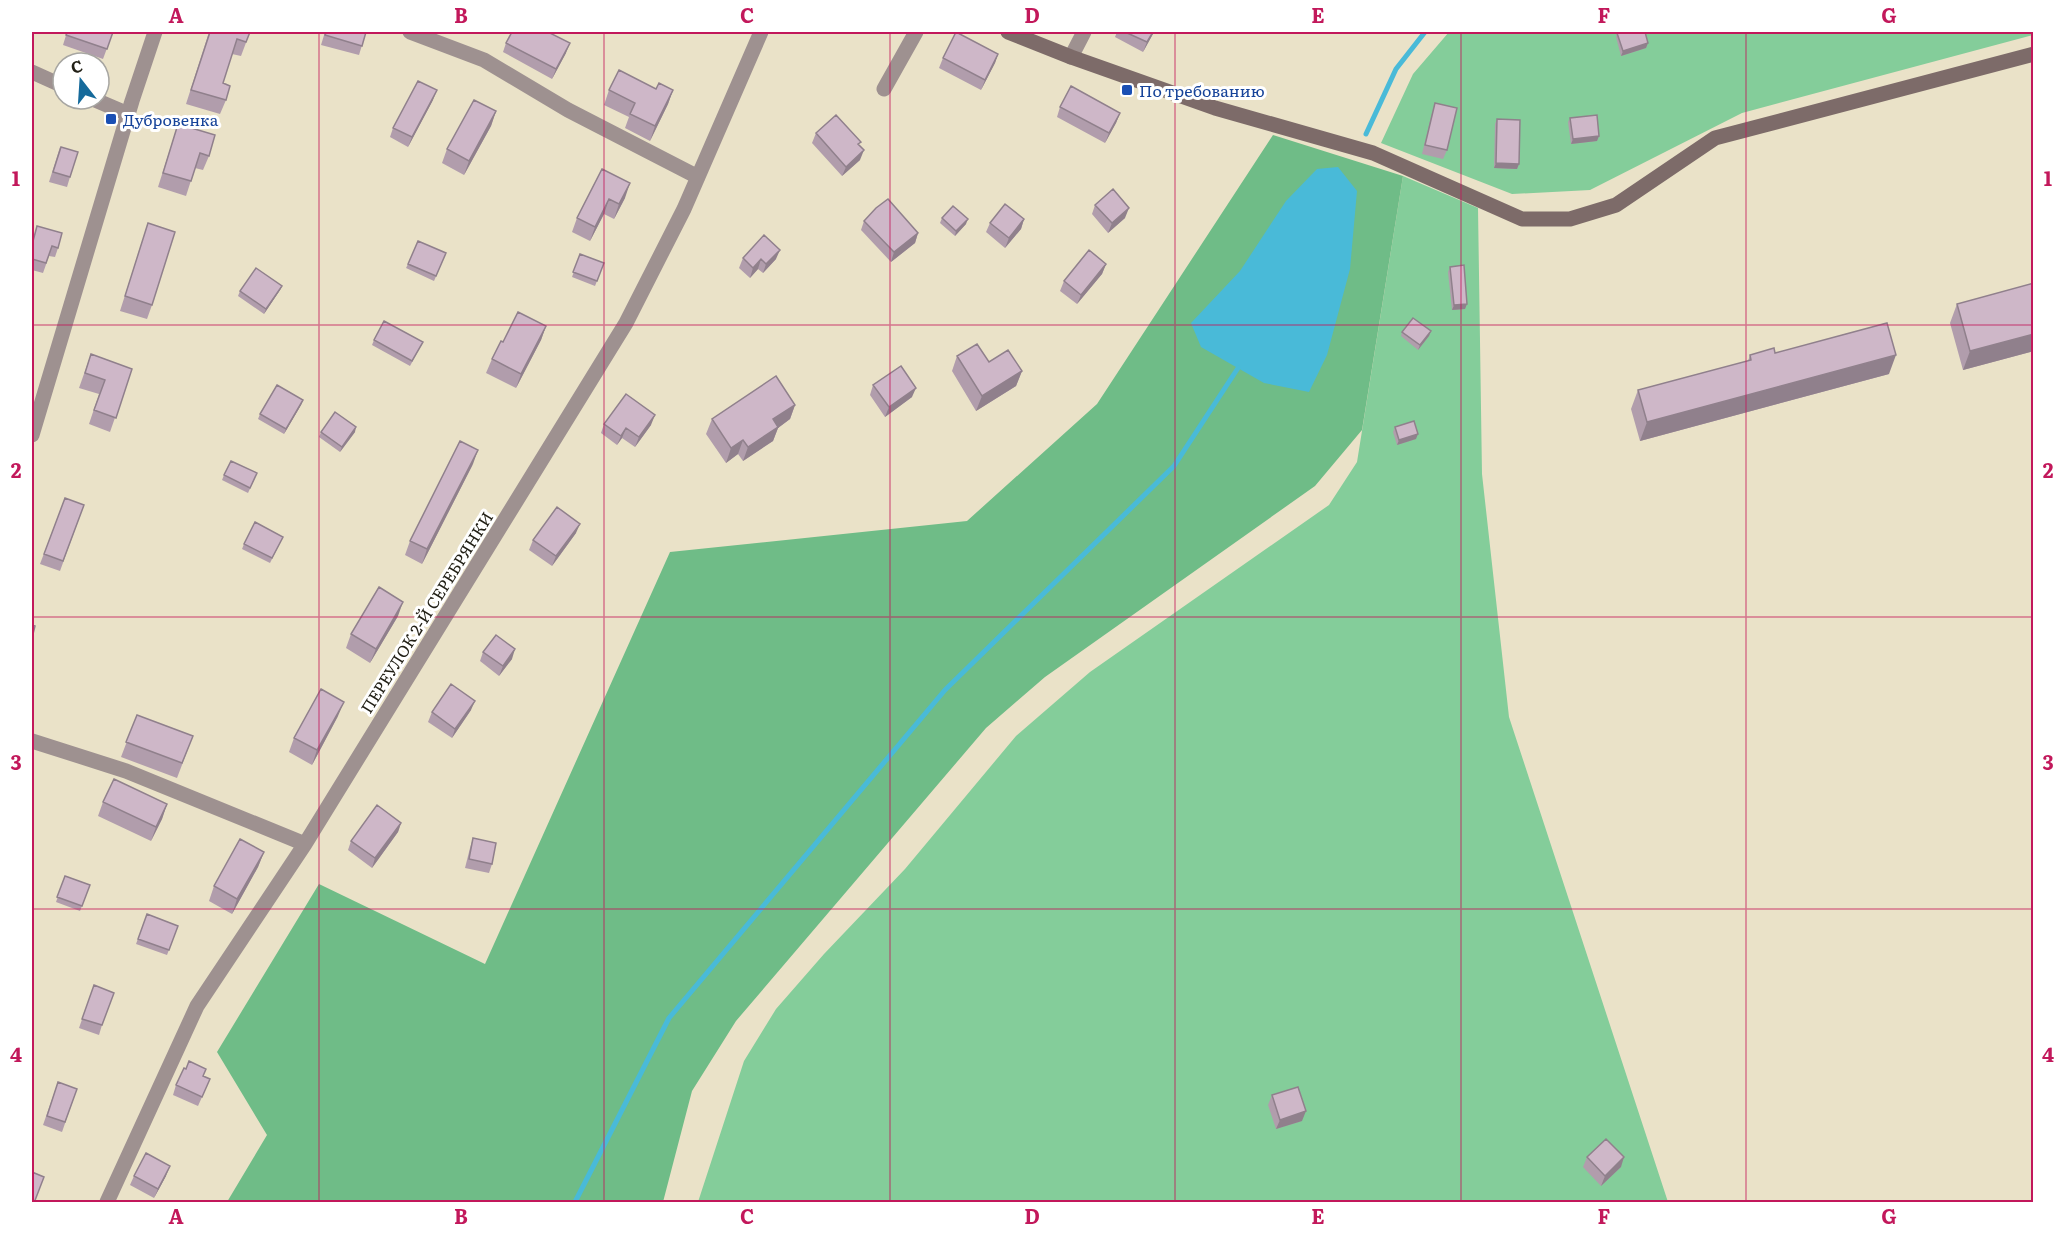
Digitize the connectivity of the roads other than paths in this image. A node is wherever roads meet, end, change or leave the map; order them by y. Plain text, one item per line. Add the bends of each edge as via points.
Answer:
1 (155, 32) edge
2 (410, 32) edge
3 (761, 32) edge
4 (916, 32) edge
5 (1008, 32) edge
6 (1084, 32) edge
7 (2034, 54) edge
8 (1071, 57) junction
9 (32, 72) edge
10 (51, 81) edge
11 (884, 89) dead end
12 (111, 107) edge
13 (128, 114) junction
14 (698, 177) junction
15 (32, 435) edge
16 (32, 741) edge
17 (304, 844) junction
18 (107, 1203) edge

1 - 13 street
2 - 14 street via 484,60 568,110
3 - 14 street, ПЕРЕУЛОК 2-Й СЕРЕБРЯНКИ
4 - 11 street
5 - 8 street
6 - 8 street
7 - 8 street via 1715,138 1616,205 1570,219 1522,219 1372,153 1215,108
9 - 10 street
12 - 13 street
13 - 15 street
14 - 17 street, ПЕРЕУЛОК 2-Й СЕРЕБРЯНКИ via 623,328
16 - 17 street via 126,771
17 - 18 street, ПЕРЕУЛОК 2-Й СЕРЕБРЯНКИ via 197,1006

